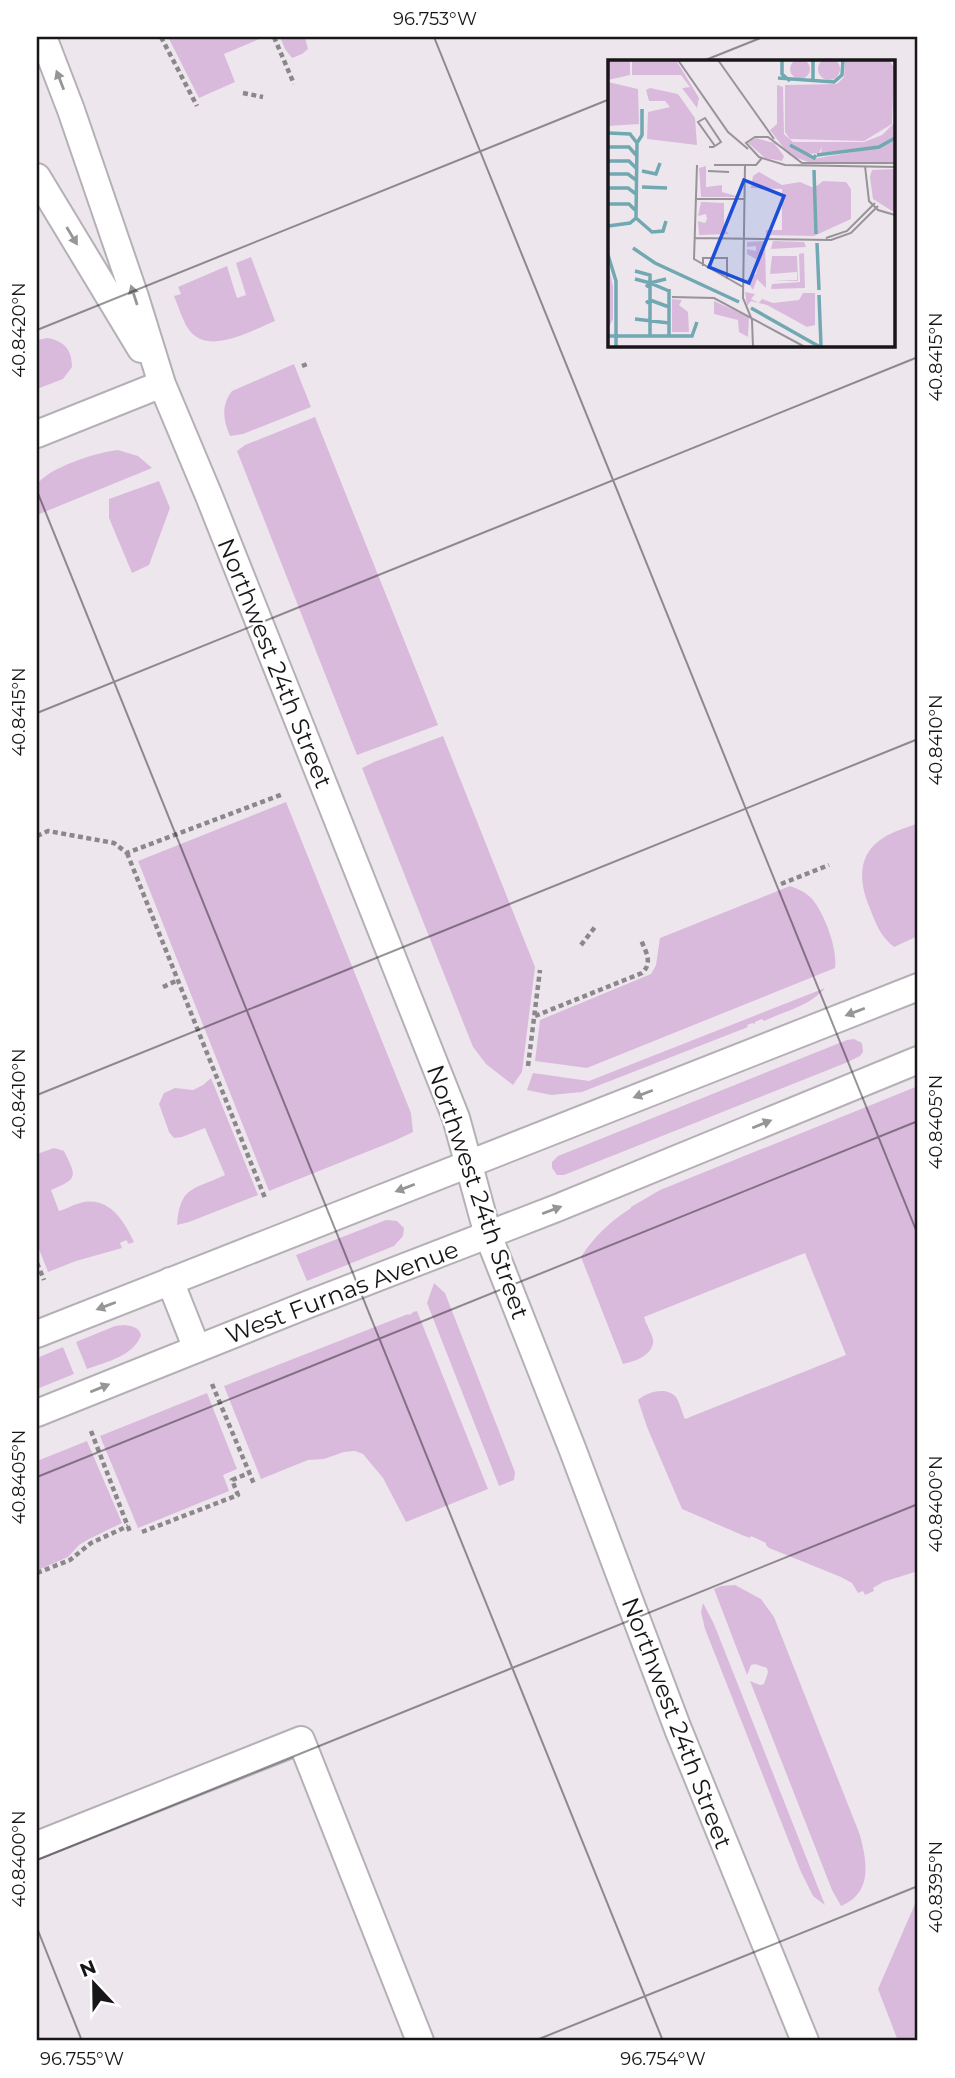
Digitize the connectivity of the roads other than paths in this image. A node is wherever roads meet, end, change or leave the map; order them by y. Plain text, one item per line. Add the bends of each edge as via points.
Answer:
1 (43, 37) edge
2 (37, 177) edge
3 (162, 384) junction
4 (37, 434) edge
5 (918, 987) edge
6 (918, 1060) edge
7 (469, 1164) junction
8 (488, 1235) junction
9 (170, 1281) junction
10 (37, 1334) edge
11 (197, 1349) junction
12 (37, 1413) edge
13 (37, 1845) edge
14 (420, 2041) edge
15 (805, 2041) edge

3 -> 1 lane, Northwest 24th Street
2 -> 3 lane, Northwest 24th Street
3 - 4 lane
3 - 7 lane, Northwest 24th Street via 456,1118
5 -> 7 lane
8 -> 6 lane, West Furnas Avenue
7 - 8 lane, Northwest 24th Street
7 -> 9 lane
8 - 11 lane, West Furnas Avenue
8 - 15 lane, Northwest 24th Street via 678,1729
9 -> 10 lane
9 - 11 lane
12 -> 11 lane, West Furnas Avenue
13 - 14 lane via 301,1740

